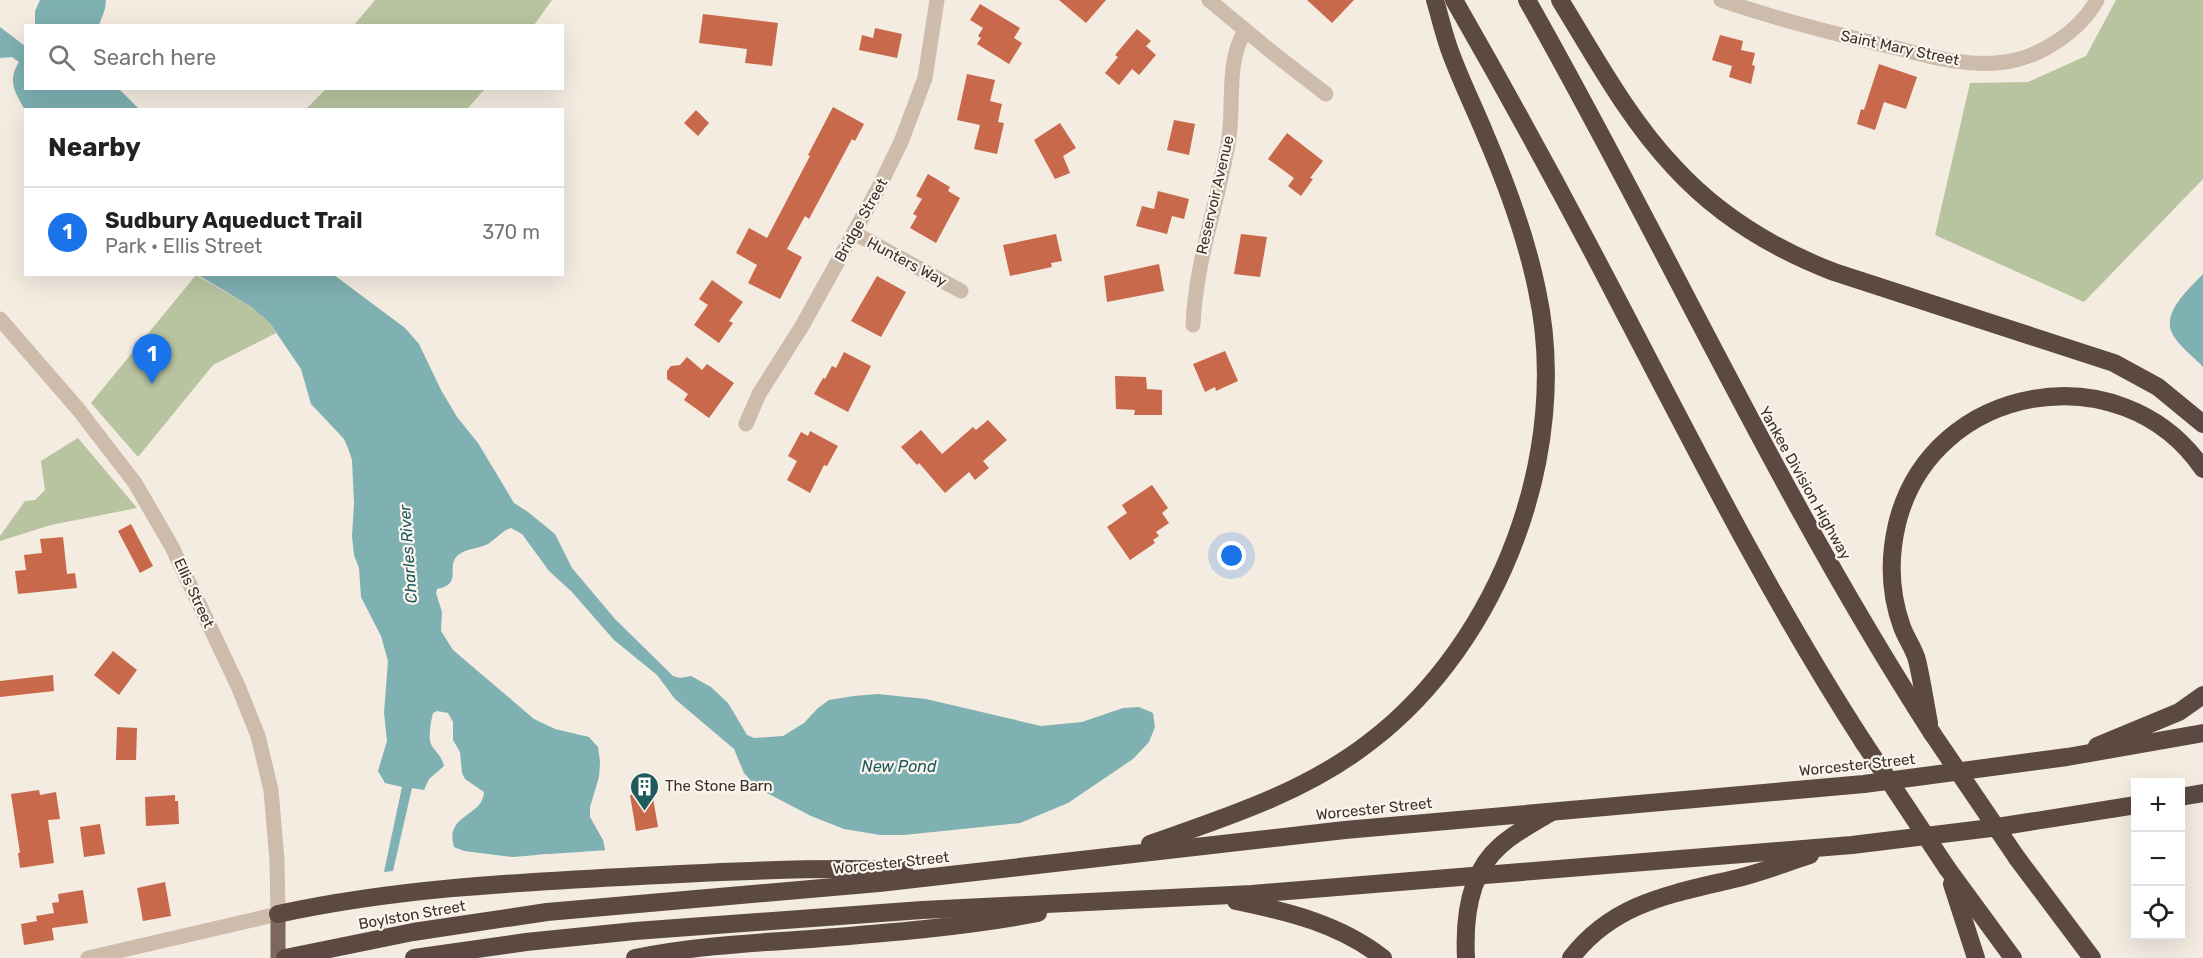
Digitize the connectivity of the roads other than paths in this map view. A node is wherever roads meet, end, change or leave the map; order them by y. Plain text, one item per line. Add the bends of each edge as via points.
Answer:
1 (937, 0) edge
2 (1209, 0) edge
3 (1436, 0) edge
4 (1454, 0) edge
5 (1527, 0) edge
6 (1560, 0) edge
7 (1721, 0) edge
8 (2097, 0) edge
9 (1245, 31) junction
10 (1326, 94) dead end
11 (854, 234) junction
12 (961, 291) dead end
13 (0, 319) edge
14 (1193, 325) dead end
15 (746, 424) dead end
16 (2203, 424) edge
17 (2203, 469) edge
18 (2203, 695) edge
19 (1932, 733) junction
20 (2203, 733) edge
21 (2076, 756) junction
22 (2203, 793) edge
23 (2185, 796) edge
24 (2131, 806) edge
25 (1554, 810) junction
26 (1841, 846) junction
27 (1118, 855) junction
28 (1947, 868) junction
29 (967, 873) junction
30 (1479, 876) junction
31 (1211, 896) junction
32 (1105, 901) junction
33 (547, 912) joint
34 (278, 914) junction
35 (638, 957) edge
36 (88, 958) edge
37 (278, 958) edge
38 (285, 958) edge
39 (414, 958) edge
40 (1383, 958) edge
41 (1466, 958) edge
42 (1571, 958) edge
43 (1976, 958) edge
44 (2013, 958) edge
45 (2092, 958) edge

1 - 11 street, Bridge Street via 929,61 914,112
2 - 9 street
3 - 27 highway via 1450,52 1520,224 1543,320 1546,377 1541,440 1513,545 1484,606 1455,652 1414,700 1371,741 1328,770 1281,794
4 - 28 highway, bridge via 1745,542 1816,666
5 - 19 highway, Yankee Division Highway via 1797,508
6 - 16 highway via 1628,108 1664,156 1697,190 1746,228 1834,272 2114,363 2158,387
7 - 8 street, Saint Mary Street via 1791,23 1934,57 1993,63 2016,60 2055,42 2077,25
9 - 10 street
9 - 14 street, Reservoir Avenue via 1235,52 1230,135 1199,264
11 - 12 street, Hunters Way
11 - 15 street, Bridge Street via 759,394
13 - 34 street, Ellis Street via 78,409 135,483 172,547 238,686 258,736 270,790
17 - 19 highway via 2181,442 2154,420 2117,404 2077,396 2035,398 1996,409 1963,428 1936,451 1918,473 1904,500 1895,532 1892,568 1897,610 1916,658
18 - 21 highway via 2179,712
19 - 45 highway, Yankee Division Highway, bridge via 2017,858
20 - 21 highway, Worcester Street
21 - 25 highway, Worcester Street via 1864,784
22 - 23 highway
24 - 26 highway
25 - 27 highway, Worcester Street
25 - 30 highway via 1498,847
26 - 30 highway
26 - 42 highway via 1639,905 1600,928
27 - 29 highway, Worcester Street
28 - 43 highway
28 - 44 highway
29 - 33 highway, Worcester Street
29 - 34 highway via 825,868 540,881 423,890
30 - 31 highway
30 - 41 highway via 1467,912
31 - 32 highway
31 - 40 highway via 1317,922 1346,934
32 - 35 highway via 925,930 718,946
32 - 39 highway via 635,931
33 - 38 highway, Boylston Street via 448,926
34 - 36 street
34 - 37 main road

